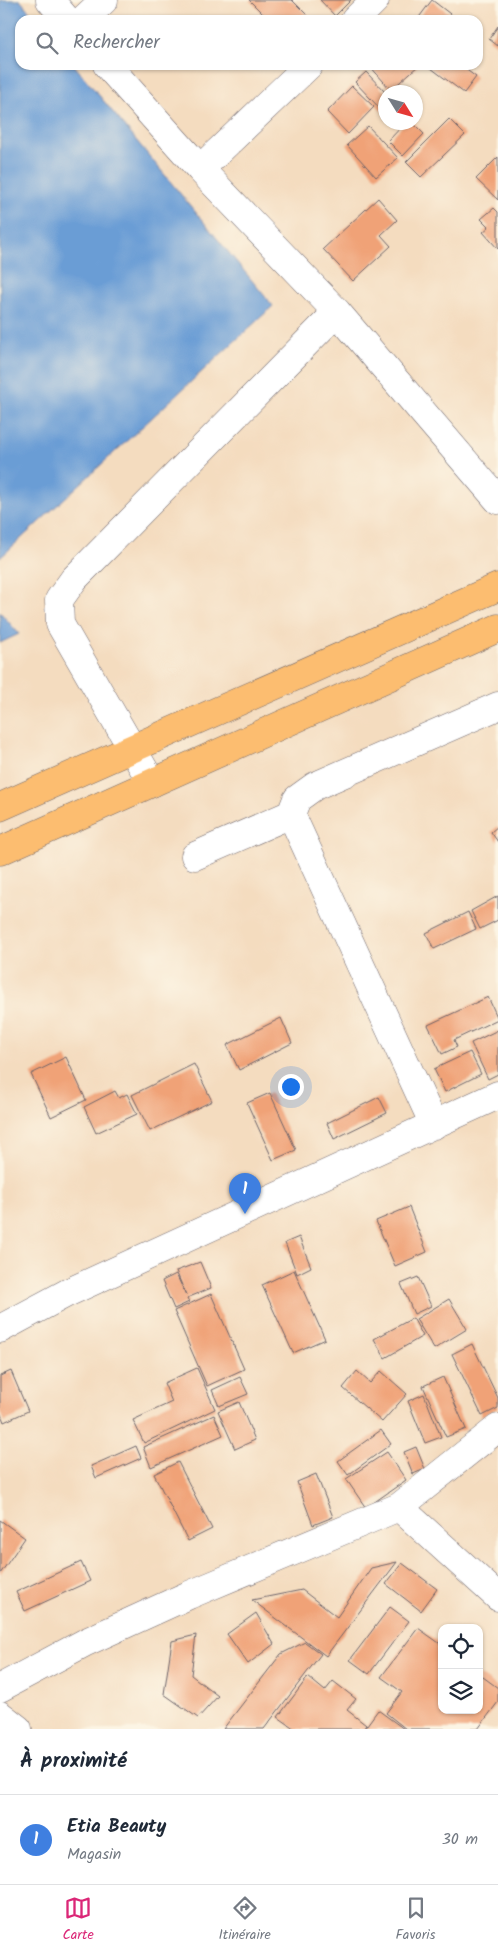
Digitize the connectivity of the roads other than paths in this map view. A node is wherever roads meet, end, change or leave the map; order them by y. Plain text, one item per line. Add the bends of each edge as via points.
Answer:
1 (50, 0) edge
2 (104, 0) edge
3 (375, 0) edge
4 (63, 15) edge
5 (88, 15) edge
6 (360, 15) edge
7 (111, 70) edge
8 (303, 70) edge
9 (200, 169) junction
10 (337, 312) junction
11 (498, 500) edge
12 (498, 586) edge
13 (498, 628) edge
14 (498, 706) edge
15 (133, 748) junction
16 (152, 783) junction
17 (0, 807) edge
18 (291, 814) junction
19 (0, 851) edge
20 (195, 856) dead end
21 (498, 1096) edge
22 (434, 1126) junction
23 (0, 1329) edge
24 (498, 1428) edge
25 (399, 1506) junction
26 (498, 1597) edge
27 (0, 1688) edge
28 (0, 1715) edge
29 (18, 1729) edge

1 - 4 street
2 - 5 street
3 - 6 street
7 - 9 street
8 - 9 street
9 - 10 street
10 - 11 street
10 - 15 street via 74,579 59,600 60,624
12 - 15 main road
13 - 16 main road
14 - 18 street via 315,786 297,799
15 - 16 street
15 - 17 main road
16 - 19 main road
18 - 20 street
18 - 22 street
21 - 22 street
22 - 23 street via 66,1293
24 - 25 street
25 - 26 street
25 - 27 street via 180,1599 86,1642
28 - 29 street

